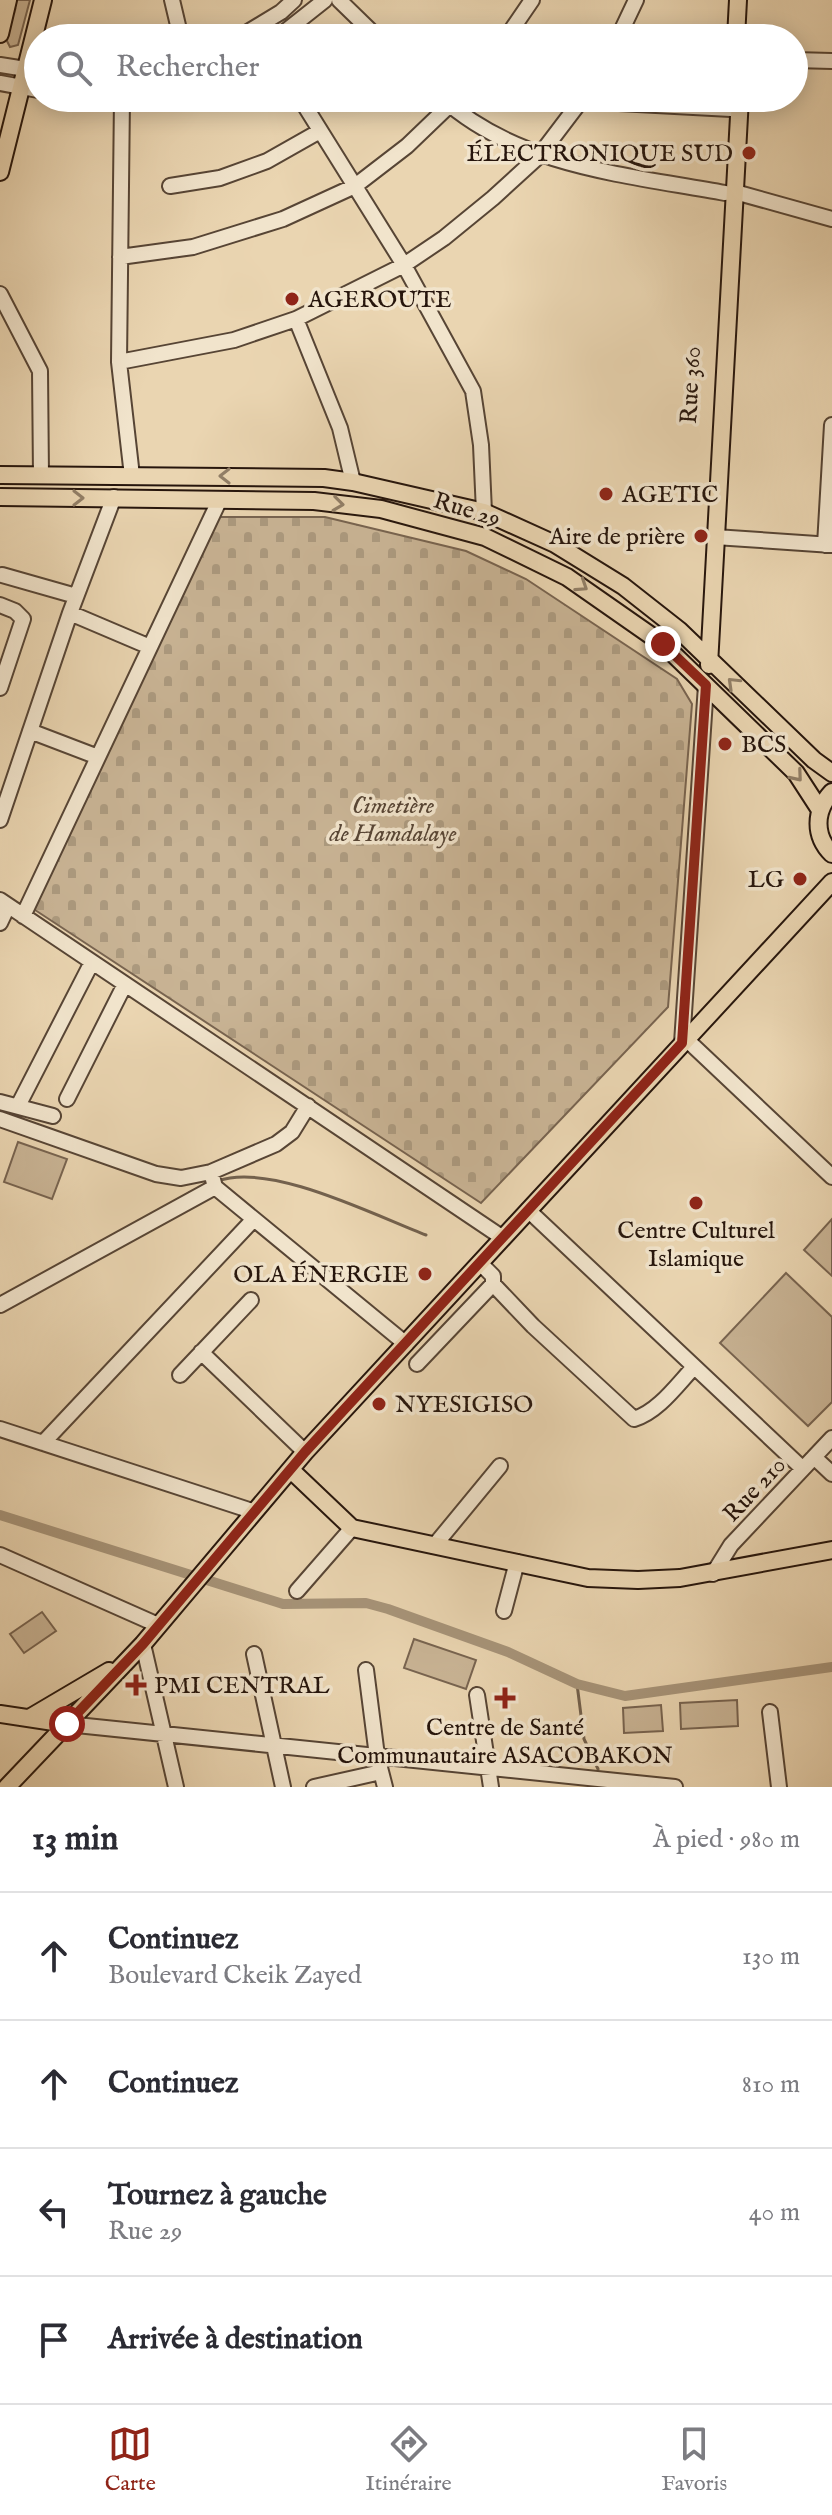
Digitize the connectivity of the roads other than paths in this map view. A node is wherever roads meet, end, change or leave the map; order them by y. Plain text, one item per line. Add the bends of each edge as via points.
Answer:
1 (8, 0) edge
2 (43, 0) edge
3 (172, 0) edge
4 (294, 0) edge
5 (325, 0) edge
6 (339, 0) edge
7 (532, 0) edge
8 (636, 0) edge
9 (738, 0) edge
10 (746, 0) edge
11 (39, 24) edge
12 (178, 24) edge
13 (261, 24) edge
14 (295, 24) edge
15 (364, 24) edge
16 (516, 24) edge
17 (625, 24) edge
18 (737, 24) edge
19 (745, 24) edge
20 (0, 34) edge
21 (808, 60) edge
22 (832, 61) edge
23 (0, 65) edge
24 (24, 69) edge
25 (0, 83) edge
26 (24, 88) edge
27 (24, 106) edge
28 (122, 112) edge
29 (308, 112) edge
30 (439, 112) edge
31 (464, 112) edge
32 (573, 112) edge
33 (734, 112) edge
34 (320, 131) junction
35 (539, 156) junction
36 (0, 172) edge
37 (170, 186) dead end
38 (355, 186) junction
39 (730, 193) junction
40 (832, 219) edge
41 (120, 257) junction
42 (404, 265) junction
43 (0, 294) edge
44 (296, 319) junction
45 (119, 362) junction
46 (832, 425) edge
47 (0, 475) edge
48 (41, 476) junction
49 (132, 476) junction
50 (353, 482) junction
51 (0, 497) edge
52 (114, 497) junction
53 (220, 499) junction
54 (484, 512) junction
55 (715, 537) junction
56 (829, 545) edge
57 (2, 575) dead end
58 (76, 596) junction
59 (0, 605) edge
60 (70, 613) junction
61 (150, 647) junction
62 (704, 654) junction
63 (704, 682) junction
64 (0, 688) edge
65 (30, 731) junction
66 (98, 757) junction
67 (832, 773) edge
68 (832, 792) edge
69 (820, 810) junction
70 (0, 820) edge
71 (828, 850) edge
72 (826, 888) edge
73 (4, 903) edge
74 (23, 916) junction
75 (0, 923) edge
76 (92, 962) junction
77 (125, 984) junction
78 (684, 1041) junction
79 (67, 1099) dead end
80 (0, 1102) edge
81 (18, 1106) junction
82 (308, 1106) junction
83 (53, 1116) dead end
84 (0, 1119) edge
85 (832, 1177) edge
86 (213, 1180) junction
87 (528, 1210) junction
88 (254, 1219) junction
89 (503, 1238) junction
90 (480, 1263) junction
91 (493, 1284) junction
92 (251, 1300) dead end
93 (0, 1305) edge
94 (406, 1344) junction
95 (201, 1352) junction
96 (417, 1364) dead end
97 (694, 1367) junction
98 (180, 1375) dead end
99 (0, 1429) edge
100 (832, 1438) edge
101 (43, 1443) junction
102 (305, 1452) junction
103 (814, 1457) junction
104 (500, 1466) dead end
105 (802, 1468) junction
106 (291, 1470) junction
107 (832, 1474) edge
108 (252, 1511) junction
109 (352, 1528) junction
110 (434, 1546) junction
111 (832, 1550) edge
112 (0, 1555) edge
113 (517, 1562) junction
114 (713, 1574) junction
115 (297, 1591) dead end
116 (504, 1611) dead end
117 (158, 1625) junction
118 (143, 1644) junction
119 (254, 1654) dead end
120 (127, 1660) junction
121 (366, 1670) dead end
122 (477, 1695) dead end
123 (770, 1712) dead end
124 (0, 1714) edge
125 (31, 1717) junction
126 (67, 1724) junction
127 (163, 1734) junction
128 (273, 1745) junction
129 (377, 1756) junction
130 (487, 1767) junction
131 (381, 1772) junction
132 (15, 1784) edge
133 (609, 1784) edge
134 (176, 1787) edge
135 (283, 1787) edge
136 (314, 1787) edge
137 (385, 1787) edge
138 (491, 1787) edge
139 (675, 1787) edge
140 (779, 1787) edge

1 - 20 main road
2 - 11 main road
3 - 12 street
4 - 13 street
5 - 14 street
6 - 15 street
7 - 16 street
8 - 17 street
9 - 18 main road
10 - 19 main road
21 - 22 street
23 - 24 street
25 - 26 street
27 - 36 main road
28 - 41 street
29 - 34 street
30 - 38 street via 407,146
31 - 35 street via 492,133
32 - 35 street
33 - 39 main road, Rue 360
34 - 37 street via 255,166
34 - 38 street
35 - 39 street
35 - 42 street via 481,208
38 - 41 street via 283,219 193,247
38 - 42 street
39 - 40 street
39 - 55 main road
39 - 62 main road, Rue 360
41 - 45 street
42 - 44 street
42 - 54 street via 473,391
43 - 48 street via 40,371
44 - 45 street via 234,340
44 - 50 street via 340,428
45 - 49 street
46 - 56 street
47 - 48 main road
48 - 49 main road
50 -> 49 main road
50 - 54 main road
51 -> 52 main road, Rue 29
52 - 53 main road, Rue 29
52 - 58 street
53 - 61 street
53 -> 63 main road, Rue 29 via 381,509 485,537 567,577 663,644
54 - 62 main road via 555,544 623,586
55 - 56 street
55 - 62 main road
57 - 58 street
58 - 60 street
59 - 64 street via 23,619
60 - 61 street
60 - 65 street
61 - 66 street
62 - 63 main road, Rue 360
67 -> 62 main road
63 -> 69 main road, Rue 29 via 796,773
63 - 78 street
65 - 66 street
65 - 70 street
66 - 74 street
68 - 69 main road
69 - 71 main road via 818,829
71 - 72 main road
72 - 78 main road
73 - 74 street
73 - 75 street
74 - 76 street
76 - 77 street
76 - 81 street
77 - 79 street
77 - 82 street
78 - 85 street
78 - 87 main road
80 - 81 street
81 - 83 street
82 - 86 street via 292,1132
82 - 89 street
84 - 86 street via 156,1174
86 - 88 street
86 - 93 street
87 - 89 main road
87 - 97 street
88 - 94 street
88 - 101 street
89 - 90 main road
90 - 91 street via 493,1276
90 - 94 main road
91 - 96 street
91 - 97 street via 634,1419 659,1403
92 - 95 street
94 - 102 main road
95 - 98 street
95 - 102 street
97 - 105 street
99 - 101 street
100 - 103 street, Rue 210
101 - 108 street
102 - 106 main road
103 - 105 street, Rue 210
103 - 107 street
104 - 110 street
105 - 114 street, Rue 210 via 731,1545
106 - 108 main road
106 - 109 main road
108 - 117 main road
109 - 110 main road
109 - 115 street
110 - 113 main road
111 - 114 main road
112 - 117 street
113 - 114 main road via 588,1578
113 - 116 street
117 - 118 main road
118 - 120 main road
118 - 127 street
119 - 128 street
120 - 125 main road
120 - 126 main road
121 - 129 street
122 - 130 street
123 - 140 street
124 - 125 main road
125 - 126 main road
126 - 127 street
126 - 132 main road
127 - 128 street
127 - 134 street
128 - 129 street
128 - 135 street
129 - 130 street
129 - 131 street
130 - 133 street
130 - 138 street
131 - 136 street
131 - 137 street
133 - 139 street

